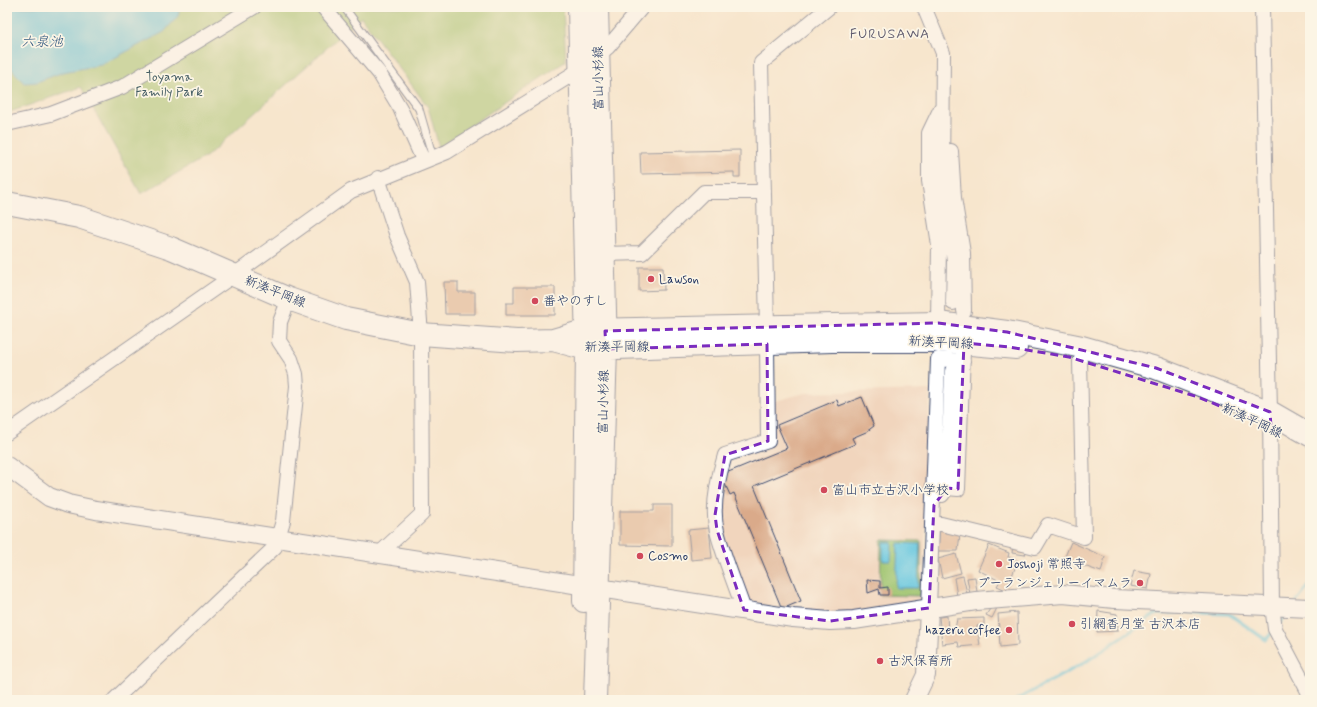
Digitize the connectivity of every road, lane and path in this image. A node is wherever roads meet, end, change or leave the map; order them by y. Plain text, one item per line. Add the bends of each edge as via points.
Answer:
1 (254, 7) edge
2 (323, 7) edge
3 (344, 7) edge
4 (579, 7) edge
5 (597, 7) edge
6 (642, 7) edge
7 (829, 7) edge
8 (924, 7) edge
9 (1262, 7) edge
10 (598, 56) junction
11 (581, 69) junction
12 (943, 104) junction
13 (7, 124) edge
14 (428, 159) junction
15 (378, 178) junction
16 (764, 192) junction
17 (7, 203) edge
18 (603, 254) junction
19 (234, 275) junction
20 (290, 299) junction
21 (959, 307) dead end
22 (938, 323) junction
23 (421, 334) junction
24 (767, 335) junction
25 (596, 340) junction
26 (963, 352) junction
27 (1080, 361) junction
28 (952, 370) dead end
29 (1270, 420) junction
30 (7, 433) edge
31 (1310, 435) edge
32 (1310, 451) edge
33 (7, 466) edge
34 (947, 488) junction
35 (934, 505) junction
36 (933, 522) junction
37 (278, 538) junction
38 (379, 554) junction
39 (592, 588) junction
40 (1272, 606) junction
41 (929, 608) junction
42 (1310, 608) edge
43 (744, 610) junction
44 (1310, 695) edge
45 (114, 700) edge
46 (581, 700) edge
47 (595, 700) edge
48 (914, 700) edge

1 - 13 street via 122,87 51,114
2 - 14 street via 379,73
3 - 14 lane via 419,109
4 - 11 main road, 富山小杉線
5 - 10 main road, 富山小杉線
6 - 10 street
7 - 16 street via 761,63
8 - 12 street via 943,53
9 - 29 street
10 - 11 street
10 - 18 main road, 富山小杉線
11 - 14 street via 447,152
11 - 25 main road, 富山小杉線
12 - 21 street via 942,182
12 - 22 street via 929,133 929,181 939,246
14 - 15 street
15 - 19 street via 351,191
15 - 23 street via 397,236 417,282
16 - 18 street via 704,192 642,253
16 - 24 street
17 - 19 main road, 新湊平岡線 via 80,217 171,248
18 - 25 main road, 富山小杉線
19 - 20 main road, 新湊平岡線
19 - 30 street
20 - 23 main road, 新湊平岡線 via 346,319
20 - 37 street via 280,322 279,341 291,359 297,386 283,521
22 - 24 main road, 新湊平岡線
22 - 29 main road, 新湊平岡線 via 1007,332 1082,348 1156,368
23 - 25 main road, 新湊平岡線 via 517,341
23 - 38 street via 422,514
24 - 25 main road, 新湊平岡線
24 - 26 main road, 新湊平岡線 via 832,341 938,341
24 - 43 street via 768,441 725,455 719,475 715,514 717,530
25 - 39 main road, 富山小杉線
26 - 27 main road, 新湊平岡線 via 1009,346
26 - 34 street via 958,489
26 - 35 street via 938,359
27 - 29 main road, 新湊平岡線
27 - 36 street via 1084,537 1048,525 1035,547
28 - 34 street
29 - 31 main road, 新湊平岡線
29 - 32 main road, 新湊平岡線
29 - 40 street
33 - 37 street via 49,497 68,504
34 - 35 street
35 - 36 street
36 - 41 street
37 - 38 street
37 - 45 street via 275,547
38 - 39 street
39 - 43 street
39 - 46 main road, 富山小杉線
39 - 47 main road, 富山小杉線
40 - 41 street via 1115,599 1063,594 1015,597
40 - 42 street
40 - 44 street via 1275,629
41 - 43 street via 854,620 830,621
41 - 48 street via 926,675

